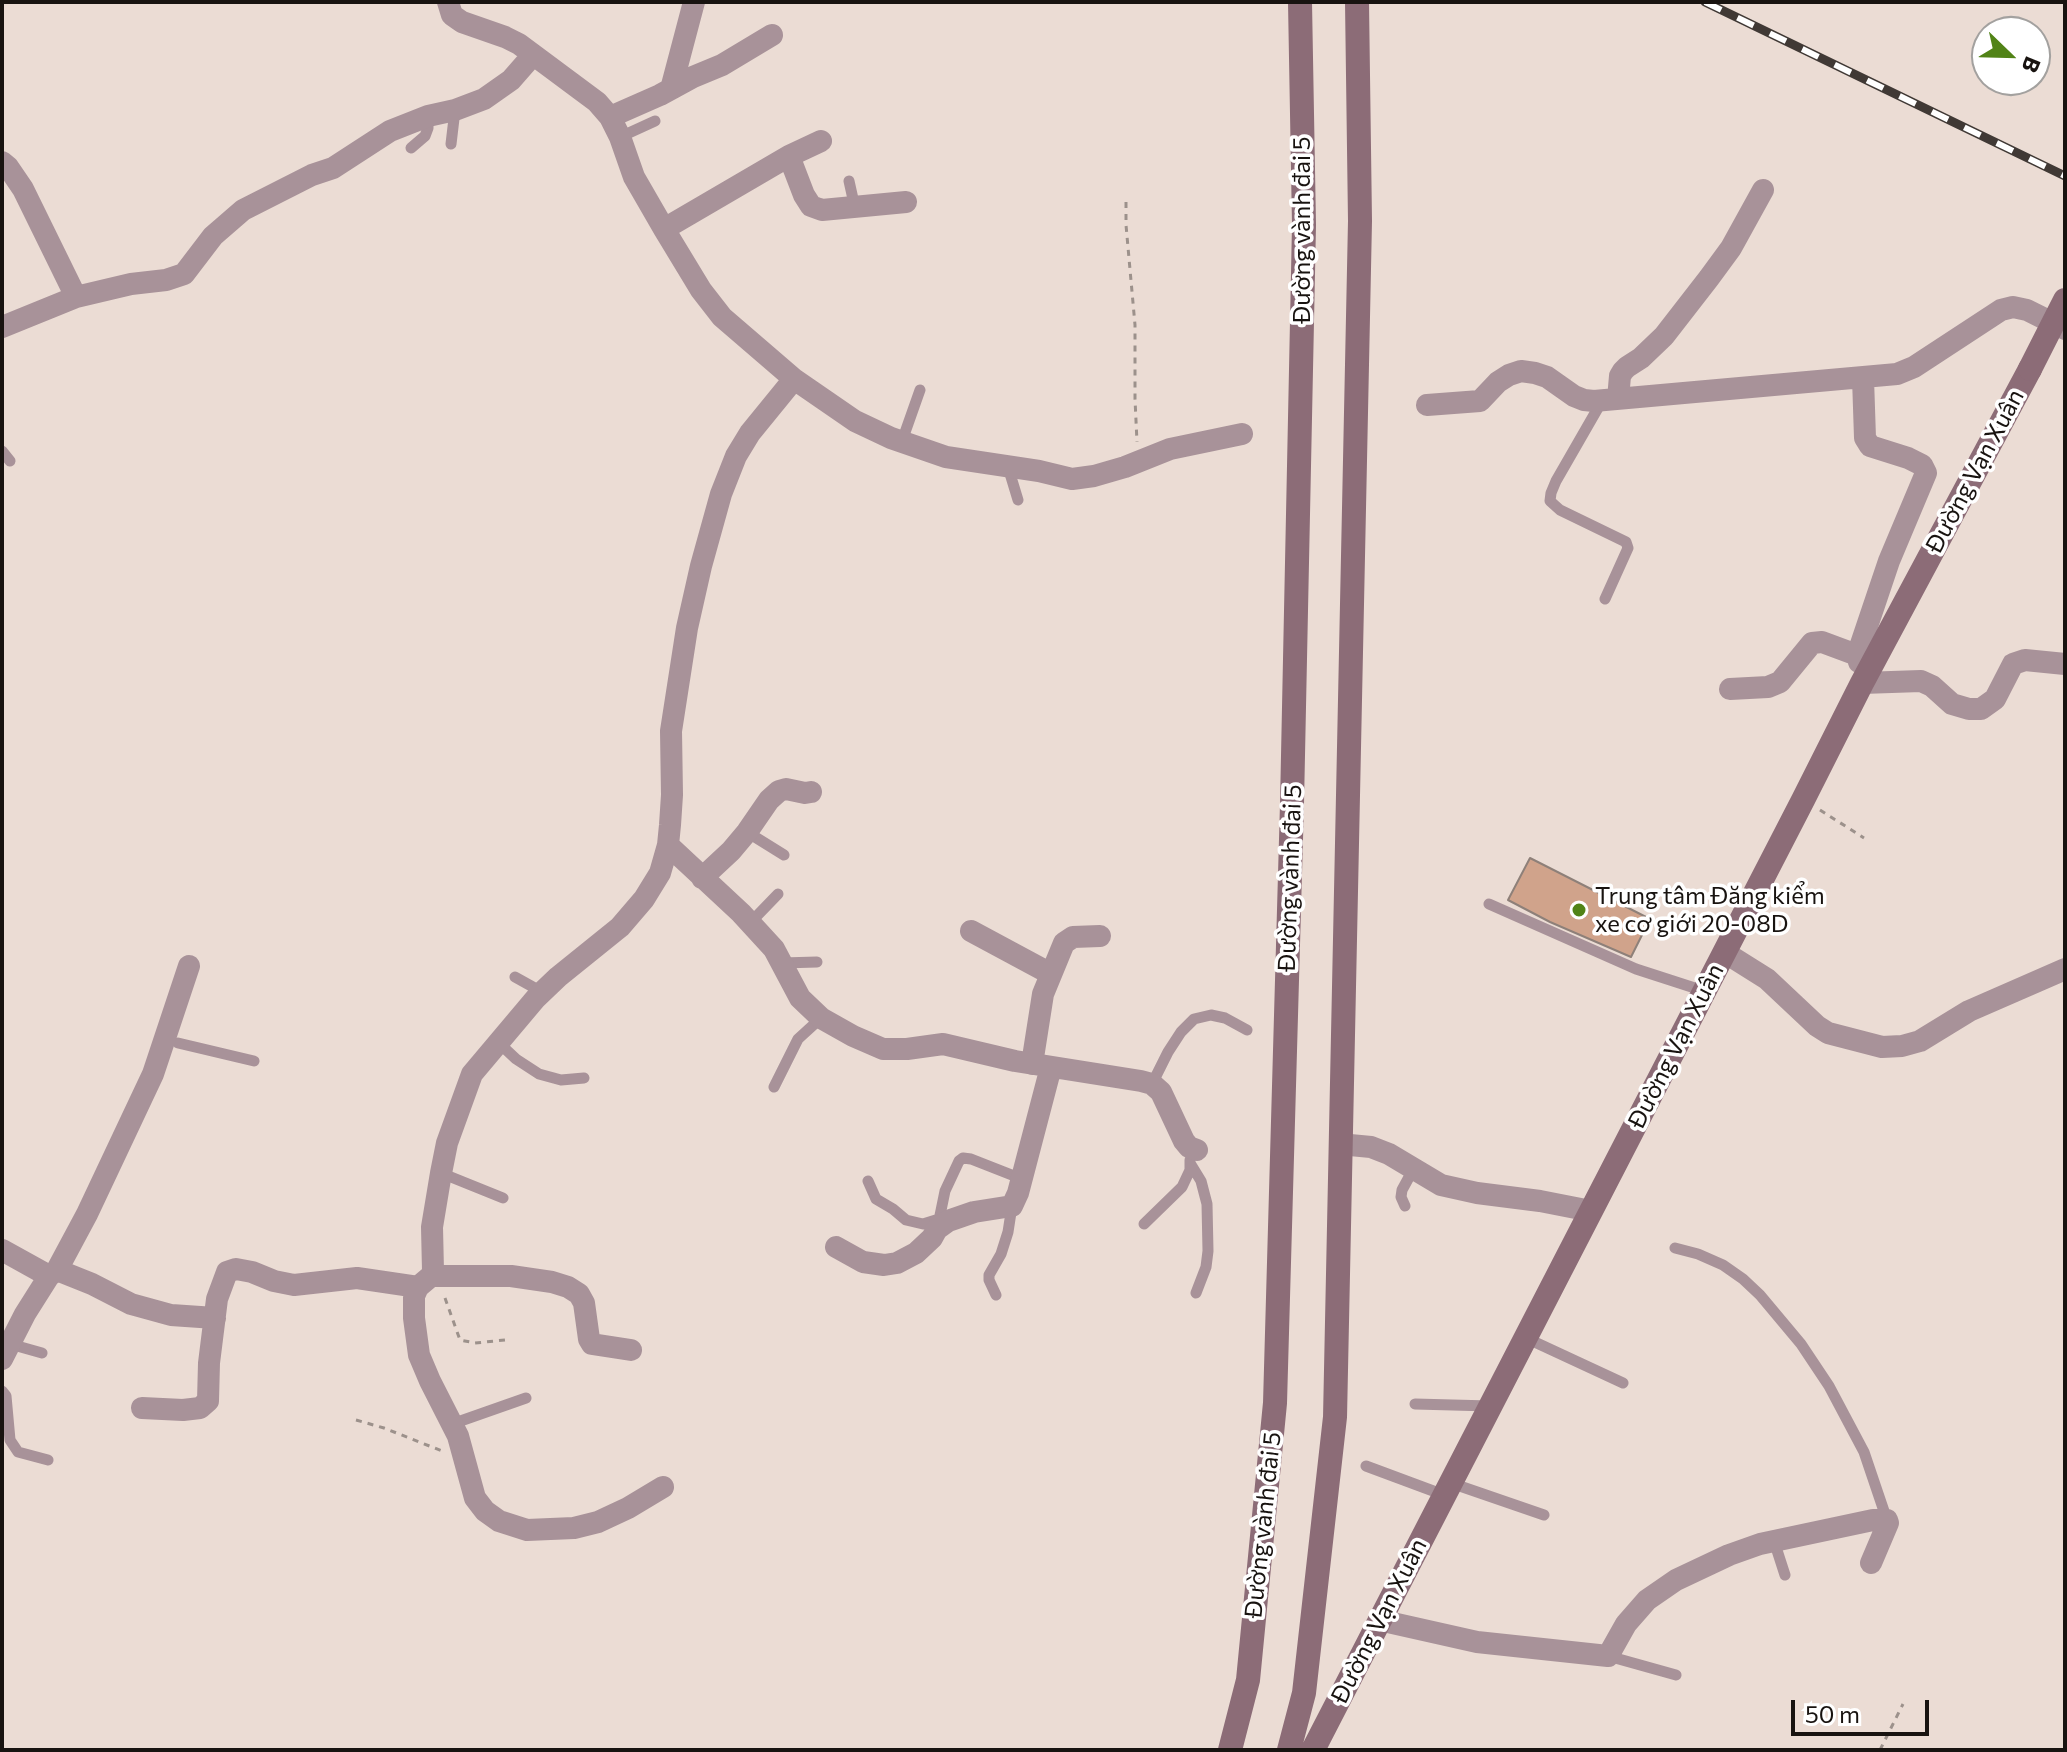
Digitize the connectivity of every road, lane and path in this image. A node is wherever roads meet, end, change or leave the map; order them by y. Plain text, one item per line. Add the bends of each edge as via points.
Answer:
1 (448, 2) edge
2 (686, 2) edge
3 (694, 2) edge
4 (1300, 2) edge
5 (1357, 2) edge
6 (772, 35) dead end
7 (532, 56) junction
8 (679, 58) junction
9 (671, 89) junction
10 (455, 110) junction
11 (428, 116) junction
12 (655, 121) dead end
13 (615, 127) junction
14 (821, 141) dead end
15 (451, 144) dead end
16 (411, 148) dead end
17 (789, 156) junction
18 (2, 162) edge
19 (849, 181) dead end
20 (1763, 190) dead end
21 (906, 202) dead end
22 (1126, 202) dead end
23 (855, 208) junction
24 (664, 229) junction
25 (76, 297) junction
26 (2065, 300) edge
27 (2, 327) edge
28 (2065, 329) edge
29 (1863, 378) junction
30 (794, 379) junction
31 (920, 390) dead end
32 (1610, 400) junction
33 (1427, 405) dead end
34 (1242, 434) dead end
35 (902, 441) junction
36 (1139, 461) junction
37 (1008, 467) junction
38 (1018, 500) dead end
39 (1605, 599) dead end
40 (2065, 664) edge
41 (1862, 667) junction
42 (1730, 689) dead end
43 (811, 792) dead end
44 (1803, 800) junction
45 (747, 832) junction
46 (1864, 838) dead end
47 (668, 845) junction
48 (784, 855) dead end
49 (702, 878) junction
50 (778, 894) dead end
51 (1489, 904) dead end
52 (750, 923) junction
53 (971, 931) dead end
54 (1100, 936) dead end
55 (1724, 952) junction
56 (817, 962) dead end
57 (782, 963) junction
58 (189, 966) dead end
59 (2065, 969) edge
60 (1051, 974) junction
61 (515, 977) dead end
62 (1704, 991) junction
63 (542, 992) junction
64 (821, 1018) junction
65 (1247, 1030) dead end
66 (171, 1040) junction
67 (500, 1044) junction
68 (254, 1061) dead end
69 (1042, 1066) junction
70 (584, 1078) dead end
71 (1152, 1084) junction
72 (774, 1087) dead end
73 (1350, 1145) dead end
74 (1192, 1153) junction
75 (1414, 1168) junction
76 (441, 1173) junction
77 (1022, 1179) junction
78 (868, 1181) dead end
79 (503, 1198) dead end
80 (1012, 1206) junction
81 (1405, 1206) dead end
82 (1591, 1211) junction
83 (938, 1224) junction
84 (1144, 1224) dead end
85 (836, 1247) dead end
86 (1675, 1248) dead end
87 (2, 1250) edge
88 (53, 1273) junction
89 (428, 1280) junction
90 (1196, 1293) dead end
91 (996, 1295) dead end
92 (215, 1318) junction
93 (1525, 1338) junction
94 (505, 1340) dead end
95 (631, 1350) dead end
96 (6, 1352) edge
97 (42, 1353) dead end
98 (1623, 1383) dead end
99 (2, 1391) edge
100 (526, 1398) dead end
101 (1415, 1404) dead end
102 (1490, 1406) junction
103 (142, 1408) dead end
104 (356, 1420) dead end
105 (452, 1424) junction
106 (48, 1460) dead end
107 (464, 1460) junction
108 (1366, 1466) dead end
109 (663, 1487) dead end
110 (1448, 1489) junction
111 (1544, 1515) dead end
112 (1887, 1520) junction
113 (1774, 1541) junction
114 (1871, 1563) dead end
115 (1785, 1575) dead end
116 (1379, 1620) junction
117 (1608, 1656) junction
118 (1676, 1675) dead end
119 (1903, 1704) dead end
120 (1318, 1748) edge
121 (1230, 1750) edge
122 (1289, 1750) edge
123 (1880, 1750) edge

1 - 7 street via 452,15 462,22 505,37
2 - 8 lane
3 - 8 street
4 - 121 main road, Đường vành đai 5 via 1304,225 1275,1403 1248,1680
5 - 122 main road via 1360,221 1335,1417 1304,1693
6 - 9 street
7 - 10 street via 484,99
7 - 13 street via 597,102
8 - 9 street
9 - 13 street
10 - 11 street
10 - 15 lane
11 - 16 lane via 425,136
11 - 25 street via 243,210 213,236 184,274
12 - 13 lane
13 - 24 street via 634,177
14 - 17 street
17 - 23 street via 811,206
17 - 24 street
18 - 25 street via 23,189
19 - 23 lane
20 - 32 street via 1731,248 1664,336 1623,371
21 - 23 street
22 - 36 path
24 - 30 street via 722,317
25 - 27 street
26 - 41 main road, Đường Vạn Xuân, bridge
28 - 29 street via 2013,307 1914,367
29 - 32 street
29 - 41 street via 1865,438 1870,446 1908,458 1926,473 1889,561
30 - 35 street via 855,421
30 - 47 street via 736,456 701,566 671,731
31 - 35 lane
32 - 33 street via 1584,400 1547,377 1521,371 1498,382 1480,401
32 - 39 lane via 1556,481 1550,501 1626,542
34 - 36 street
35 - 37 street via 946,457
36 - 37 street via 1072,479
37 - 38 lane
40 - 41 street via 2013,664 1995,699 1981,709 1952,704 1921,681
41 - 42 street via 1822,642 1812,643 1780,682
41 - 44 main road, Đường Vạn Xuân
43 - 45 street via 779,791
44 - 46 path
44 - 55 main road, Đường Vạn Xuân
45 - 48 lane
45 - 49 street
47 - 49 street
47 - 63 street via 660,873 644,899 620,927
49 - 52 street
50 - 52 lane
51 - 62 lane via 1636,969
52 - 57 street
53 - 60 street
54 - 60 street via 1073,937 1064,943
55 - 59 street via 1767,979 1828,1033 1882,1047 1920,1041 1969,1011
55 - 62 main road, Đường Vạn Xuân
56 - 57 lane
57 - 64 street via 800,998
58 - 66 street
60 - 69 street via 1043,994
61 - 63 lane
62 - 82 main road, Đường Vạn Xuân
63 - 67 street
64 - 69 street via 883,1049 943,1044
64 - 72 lane via 798,1039
65 - 71 lane via 1211,1015 1194,1019 1174,1042
66 - 68 lane
66 - 88 street
67 - 70 lane via 539,1074 561,1080
67 - 76 street via 472,1074
69 - 71 street
69 - 77 street
71 - 74 street
73 - 75 street via 1371,1147
74 - 84 lane via 1182,1187
74 - 90 lane via 1207,1204 1208,1251
75 - 81 lane via 1402,1190
75 - 82 street via 1441,1185
76 - 79 lane
76 - 89 street
77 - 80 street
77 - 83 lane via 963,1158 945,1191
78 - 83 lane via 876,1199 906,1220
80 - 83 street
80 - 91 lane via 1005,1243 989,1275
82 - 93 main road, Đường Vạn Xuân
83 - 85 street via 932,1238 897,1263 863,1262
86 - 112 lane via 1723,1265 1743,1279 1801,1344 1864,1452
87 - 88 street
88 - 92 street via 92,1284 131,1304 171,1315
88 - 96 street
89 - 92 street via 357,1278 294,1285 236,1269 222,1280
89 - 94 path via 460,1340
89 - 95 street via 511,1276 568,1287 584,1303 592,1344
89 - 105 street via 414,1296 419,1355
92 - 103 street via 208,1401 183,1410
93 - 98 lane
93 - 102 main road, Đường Vạn Xuân
96 - 97 lane
99 - 106 lane via 10,1440 18,1452
100 - 105 lane
101 - 102 lane
102 - 110 main road, Đường Vạn Xuân
104 - 107 path
105 - 107 street
107 - 109 street via 475,1498 485,1511 527,1530 598,1522
108 - 110 lane
110 - 111 lane
110 - 116 main road, Đường Vạn Xuân
112 - 113 street
112 - 114 street
113 - 115 lane
113 - 117 street via 1729,1555 1647,1600
116 - 117 street via 1491,1644
116 - 120 main road, Đường Vạn Xuân
117 - 118 lane
119 - 123 path

